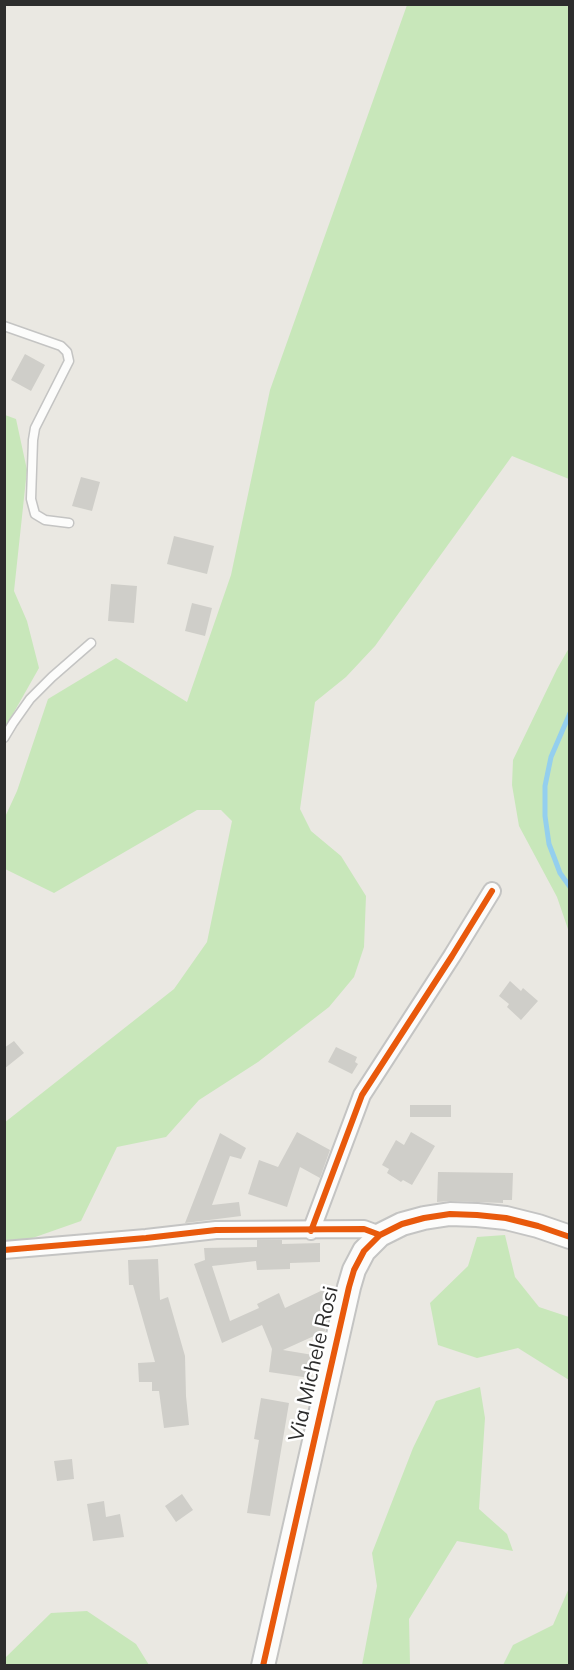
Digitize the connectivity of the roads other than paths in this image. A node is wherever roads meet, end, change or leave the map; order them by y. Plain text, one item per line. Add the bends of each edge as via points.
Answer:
1 (4, 326) edge
2 (69, 523) dead end
3 (91, 643) dead end
4 (4, 738) edge
5 (492, 891) dead end
6 (311, 1230) junction
7 (380, 1236) junction
8 (570, 1237) edge
9 (4, 1250) edge
10 (263, 1665) edge

1 - 2 lane via 61,346 67,352 69,361 35,428 31,499 35,514 45,520
3 - 4 lane via 30,699
5 - 6 street via 362,1095
6 - 7 street via 364,1229
6 - 9 street via 216,1230
7 - 8 street, Via Michele Rosi via 416,1219 463,1214 523,1222
7 - 10 street, Via Michele Rosi via 362,1254 349,1287

